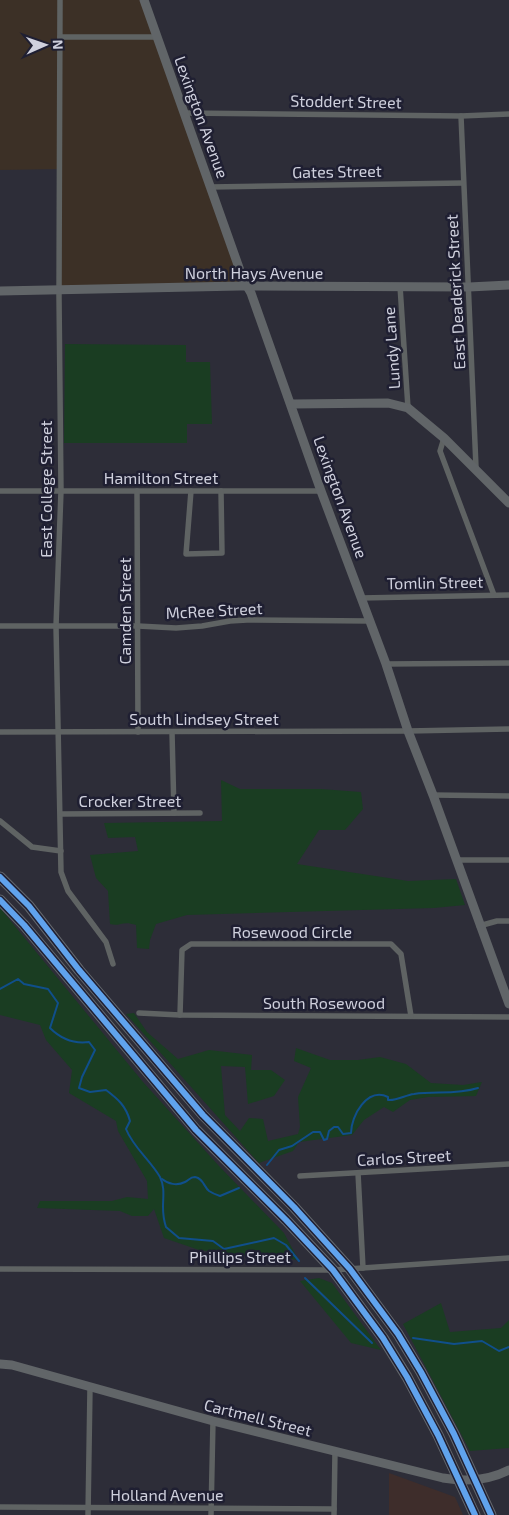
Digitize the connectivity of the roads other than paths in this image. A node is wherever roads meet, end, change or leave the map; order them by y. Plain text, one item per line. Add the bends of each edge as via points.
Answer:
1 (60, 0) edge
2 (144, 0) edge
3 (60, 37) junction
4 (158, 37) junction
5 (183, 113) junction
6 (509, 114) edge
7 (461, 116) junction
8 (463, 183) junction
9 (212, 187) junction
10 (509, 285) edge
11 (246, 286) junction
12 (400, 286) junction
13 (469, 287) junction
14 (59, 290) junction
15 (0, 291) edge
16 (292, 404) junction
17 (408, 408) junction
18 (444, 438) junction
19 (476, 467) junction
20 (0, 491) edge
21 (61, 491) junction
22 (137, 491) junction
23 (190, 491) junction
24 (221, 491) junction
25 (321, 491) junction
26 (509, 503) edge
27 (494, 595) junction
28 (509, 595) edge
29 (361, 598) junction
30 (369, 621) junction
31 (0, 626) edge
32 (56, 626) junction
33 (138, 626) junction
34 (386, 664) junction
35 (509, 664) edge
36 (509, 729) edge
37 (408, 731) junction
38 (0, 732) edge
39 (57, 732) junction
40 (138, 732) junction
41 (172, 732) junction
42 (433, 795) junction
43 (509, 796) edge
44 (174, 813) junction
45 (61, 814) junction
46 (200, 814) dead end
47 (0, 821) edge
48 (61, 851) junction
49 (456, 860) junction
50 (509, 860) edge
51 (0, 877) edge
52 (0, 900) edge
53 (509, 921) edge
54 (480, 926) junction
55 (113, 964) dead end
56 (509, 1004) edge
57 (139, 1013) dead end
58 (180, 1015) junction
59 (411, 1016) junction
60 (509, 1017) edge
61 (509, 1164) edge
62 (358, 1173) junction
63 (300, 1176) dead end
64 (509, 1258) edge
65 (0, 1268) edge
66 (363, 1268) junction
67 (350, 1269) junction
68 (333, 1270) junction
69 (0, 1364) edge
70 (90, 1388) junction
71 (213, 1421) junction
72 (335, 1451) junction
73 (509, 1470) edge
74 (475, 1480) junction
75 (460, 1481) junction
76 (0, 1507) edge
77 (211, 1507) junction
78 (88, 1508) junction
79 (334, 1512) edge
80 (88, 1515) edge
81 (211, 1515) edge
82 (475, 1515) edge
83 (490, 1515) edge

1 - 3 street, East College Street
2 - 4 street, Lexington Avenue
3 - 4 street
3 - 14 street, East College Street
4 - 5 street, Lexington Avenue
5 - 7 street, Stoddert Street
5 - 9 street, Lexington Avenue
6 - 7 street, Stoddert Street
7 - 8 street, East Deaderick Street
8 - 9 street, Gates Street
8 - 13 street, East Deaderick Street
9 - 11 street, Lexington Avenue
10 - 13 street, North Hays Avenue
11 - 12 street, North Hays Avenue
11 - 14 street, North Hays Avenue
11 - 16 street, Lexington Avenue via 252,293
12 - 13 street, North Hays Avenue
12 - 17 street, Lundy Lane
13 - 19 street, East Deaderick Street
14 - 15 street, North Hays Avenue
14 - 21 street, East College Street
16 - 17 street via 388,403
16 - 25 street, Lexington Avenue
17 - 18 street
18 - 19 street
18 - 27 street via 440,451
19 - 26 street
20 - 21 street, Hamilton Street
21 - 22 street, Hamilton Street
21 - 32 street, East College Street
22 - 23 street, Hamilton Street
22 - 33 street, Camden Street
23 - 24 street, Hamilton Street
23 - 24 street via 186,554 222,553
24 - 25 street, Hamilton Street
25 - 29 street, Lexington Avenue
27 - 28 street, Tomlin Street
27 - 29 street, Tomlin Street
29 - 30 street, Lexington Avenue
30 - 33 street, McRee Street via 247,620 176,628
30 - 34 street, Lexington Avenue
31 - 32 street, McRee Street
32 - 33 street, McRee Street
32 - 39 street, East College Street
33 - 40 street, Camden Street
34 - 35 street
34 - 37 street, Lexington Avenue
36 - 37 street, South Lindsey Street
37 - 41 street, South Lindsey Street
37 - 42 street, Lexington Avenue
38 - 39 street, South Lindsey Street
39 - 40 street, South Lindsey Street
39 - 45 street, East College Street
40 - 41 street, South Lindsey Street
41 - 44 street
42 - 43 street
42 - 49 street, Lexington Avenue
44 - 45 street, Crocker Street
44 - 46 street, Crocker Street
45 - 48 street, East College Street
47 - 48 street via 32,848
48 - 55 street, East College Street via 61,872 68,891 106,942
49 - 50 street
49 - 54 street, Lexington Avenue
51 - 67 highway via 29,906 79,970 203,1115
52 - 68 highway via 196,1130
53 - 54 street
54 - 56 street, Lexington Avenue
57 - 58 street, South Rosewood
58 - 59 street, South Rosewood
58 - 59 street, Rosewood Circle via 182,950 191,944 391,944 401,954
59 - 60 street, South Rosewood
61 - 62 street, Carlos Street
62 - 63 street, Carlos Street
62 - 66 street
64 - 66 street, Phillips Street
65 - 68 street, Phillips Street
66 - 67 street, Phillips Street
67 - 68 street, Phillips Street
67 - 74 highway via 398,1334 421,1372
68 - 75 highway via 407,1377
69 - 70 street, Cartmell Street
70 - 71 street, Cartmell Street
70 - 78 street
71 - 72 street, Cartmell Street
71 - 77 street
72 - 75 street, Cartmell Street
72 - 79 street
73 - 74 street, Cartmell Street
74 - 75 street, Cartmell Street
74 - 83 highway
75 - 82 highway
76 - 78 street, Holland Avenue
77 - 78 street, Holland Avenue
77 - 79 street, Holland Avenue
77 - 81 street
78 - 80 street

